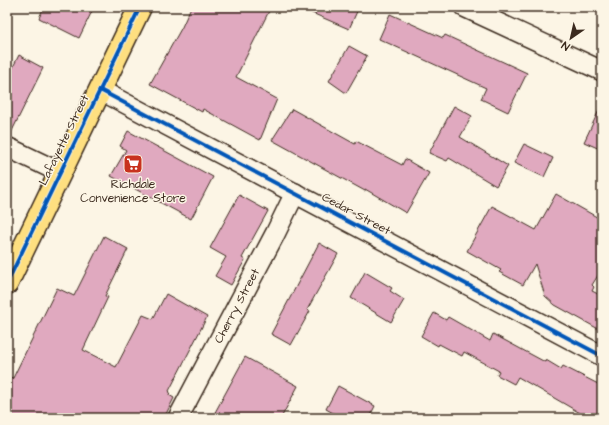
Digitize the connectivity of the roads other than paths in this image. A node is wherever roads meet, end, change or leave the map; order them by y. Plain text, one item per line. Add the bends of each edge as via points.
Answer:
1 (140, 7) edge
2 (464, 7) edge
3 (602, 71) edge
4 (100, 90) junction
5 (7, 147) edge
6 (59, 172) junction
7 (295, 193) junction
8 (7, 282) edge
9 (602, 356) edge
10 (178, 418) edge

1 - 4 highway, Lafayette Street
2 - 3 street
4 - 6 highway, Lafayette Street
4 - 7 street, Cedar Street
5 - 6 street
6 - 8 highway, Lafayette Street
7 - 9 street, Cedar Street
7 - 10 street, Cherry Street

